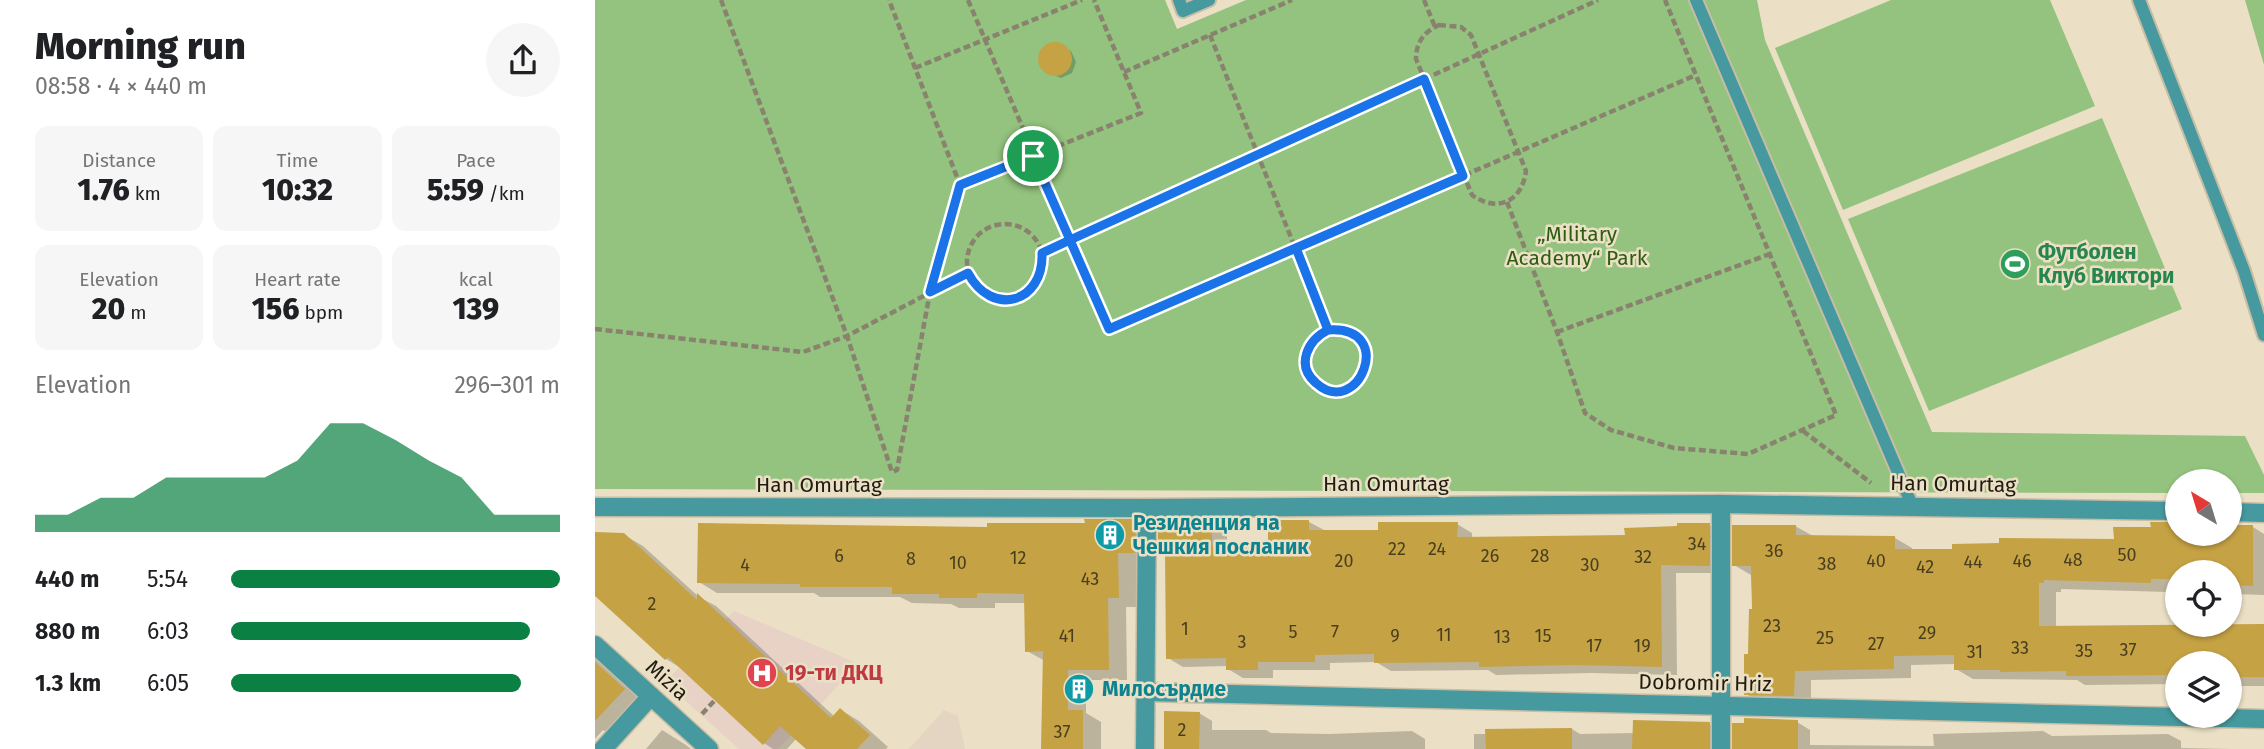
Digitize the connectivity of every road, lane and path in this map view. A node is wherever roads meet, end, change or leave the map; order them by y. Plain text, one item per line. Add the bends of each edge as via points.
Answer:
1 (721, 0) edge
2 (889, 0) edge
3 (968, 0) edge
4 (1081, 0) edge
5 (1094, 0) edge
6 (1179, 0) edge
7 (1209, 0) edge
8 (1292, 0) edge
9 (1424, 0) edge
10 (1598, 0) edge
11 (1665, 0) edge
12 (1696, 0) edge
13 (2139, 0) edge
14 (1434, 27) junction
15 (1210, 35) junction
16 (984, 40) junction
17 (1479, 54) junction
18 (915, 68) junction
19 (1124, 72) junction
20 (1696, 75) junction
21 (1424, 79) junction
22 (1519, 152) junction
23 (1258, 155) junction
24 (1033, 156) junction
25 (1463, 176) junction
26 (960, 185) junction
27 (1507, 202) junction
28 (1070, 240) junction
29 (1296, 248) junction
30 (1042, 253) junction
31 (1770, 254) junction
32 (968, 273) junction
33 (930, 292) junction
34 (595, 329) edge
35 (1328, 330) junction
36 (1557, 332) junction
37 (2264, 335) edge
38 (847, 336) junction
39 (1802, 430) junction
40 (1721, 504) junction
41 (1906, 505) junction
42 (595, 507) edge
43 (1147, 508) junction
44 (2165, 511) edge
45 (2242, 512) edge
46 (2264, 513) edge
47 (595, 645) edge
48 (1146, 692) junction
49 (651, 696) junction
50 (1721, 706) junction
51 (2264, 719) edge
52 (603, 749) edge
53 (709, 749) edge
54 (1145, 749) edge
55 (1721, 749) edge

1 - 38 path
2 - 18 path
3 - 16 path
4 - 16 path
5 - 19 path
6 - 7 lane via 1183,11
8 - 15 path
9 - 14 path
10 - 17 path
11 - 20 path
12 - 41 lane
13 - 37 lane via 2244,271
14 - 17 path via 1461,27 1471,35
14 - 21 path via 1416,48
15 - 19 path
15 - 23 path
16 - 18 path
16 - 24 path
17 - 21 path
17 - 22 path
18 - 26 path
19 - 24 path via 1141,113
20 - 22 path
20 - 31 path
21 - 23 path
21 - 25 path
22 - 25 path
22 - 27 path via 1527,172 1525,182
23 - 28 path
23 - 29 path
24 - 26 path
24 - 28 path
25 - 27 path via 1472,195 1481,201
25 - 29 path
26 - 33 path
27 - 36 path
28 - 29 path via 1109,329
28 - 30 path
29 - 35 path
30 - 32 path via 1043,268 1037,282 1027,294 1013,300 985,295
30 - 32 path via 1024,230 995,226 972,244
31 - 36 path
31 - 39 path via 1836,415
32 - 33 path
33 - 38 path
33 - 38 path via 897,470 892,472
34 - 38 path via 803,352
35 - 35 path via 1309,346 1307,370 1321,387 1342,390 1361,378 1367,354 1353,334
36 - 39 path via 1584,413 1611,429 1674,448 1748,454
39 - 41 path
40 - 41 street, Han Omurtag
40 - 43 street, Han Omurtag
40 - 50 street
41 - 44 street, Han Omurtag
42 - 43 street, Han Omurtag
43 - 48 street
45 - 46 street
47 - 49 street, Mizia
48 - 50 street, Dobromir Hriz
48 - 54 street
49 - 52 street
49 - 53 street, Mizia
50 - 51 street, Dobromir Hriz
50 - 55 street

